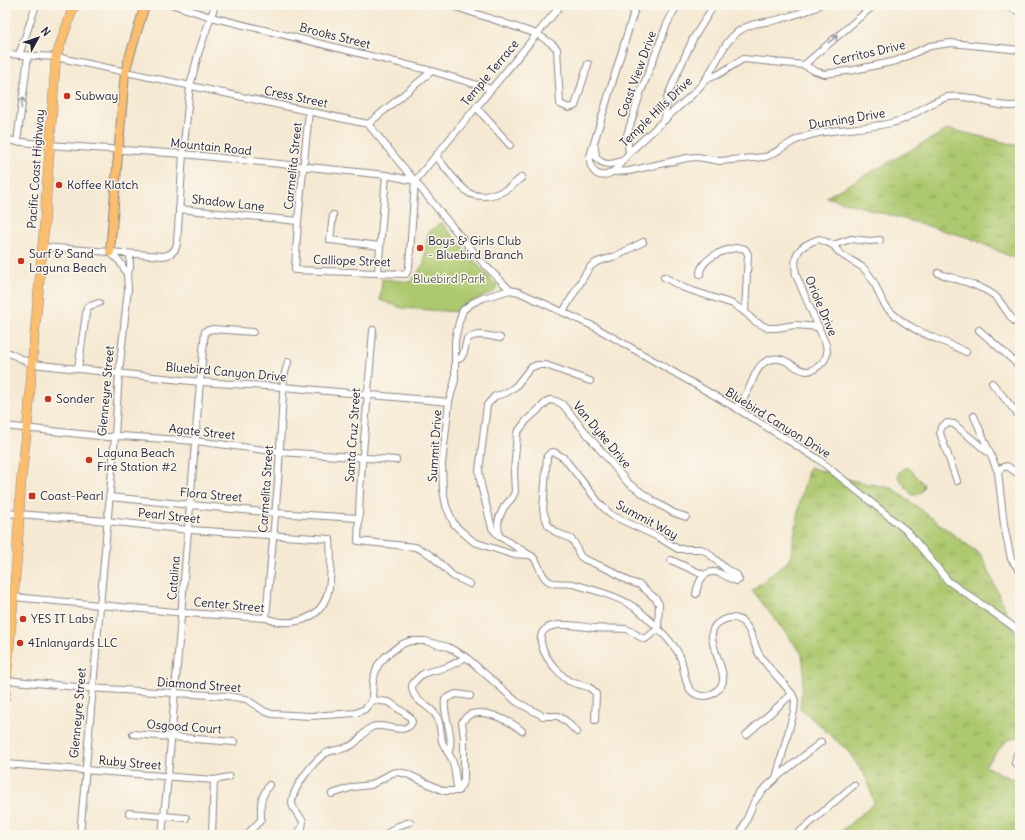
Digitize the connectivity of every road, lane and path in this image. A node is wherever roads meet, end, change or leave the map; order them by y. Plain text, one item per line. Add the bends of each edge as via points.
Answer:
1 (36, 5) edge
2 (74, 5) edge
3 (145, 5) edge
4 (174, 5) edge
5 (215, 5) edge
6 (450, 5) edge
7 (561, 5) edge
8 (636, 5) edge
9 (677, 5) edge
10 (714, 5) edge
11 (820, 5) edge
12 (874, 5) edge
13 (1005, 5) edge
14 (1020, 12) edge
15 (211, 17) junction
16 (537, 34) junction
17 (1020, 50) edge
18 (5, 54) edge
19 (20, 56) junction
20 (28, 56) junction
21 (56, 58) junction
22 (588, 64) dead end
23 (804, 65) junction
24 (125, 72) junction
25 (432, 72) junction
26 (705, 80) junction
27 (190, 86) junction
28 (491, 89) junction
29 (1020, 105) edge
30 (476, 107) junction
31 (309, 112) junction
32 (665, 120) junction
33 (368, 124) junction
34 (5, 140) edge
35 (17, 142) junction
36 (595, 142) junction
37 (49, 145) junction
38 (510, 146) dead end
39 (118, 150) junction
40 (629, 153) junction
41 (183, 154) junction
42 (436, 156) junction
43 (622, 161) junction
44 (305, 167) junction
45 (614, 172) junction
46 (629, 172) junction
47 (386, 175) junction
48 (522, 177) dead end
49 (415, 181) junction
50 (179, 209) junction
51 (333, 215) dead end
52 (298, 221) junction
53 (880, 240) dead end
54 (643, 242) dead end
55 (380, 246) junction
56 (833, 246) junction
57 (43, 247) junction
58 (110, 252) junction
59 (130, 254) junction
60 (295, 270) joint
61 (378, 272) junction
62 (938, 273) dead end
63 (126, 274) junction
64 (700, 274) dead end
65 (664, 277) dead end
66 (510, 290) junction
67 (99, 303) dead end
68 (563, 312) junction
69 (745, 312) junction
70 (1020, 326) edge
71 (819, 327) junction
72 (373, 330) dead end
73 (978, 330) dead end
74 (253, 332) dead end
75 (500, 338) dead end
76 (5, 351) edge
77 (966, 352) dead end
78 (1020, 357) edge
79 (455, 360) junction
80 (288, 362) dead end
81 (1015, 362) junction
82 (32, 364) junction
83 (1020, 368) edge
84 (78, 369) junction
85 (118, 373) junction
86 (590, 381) dead end
87 (200, 382) junction
88 (992, 383) dead end
89 (283, 387) junction
90 (367, 395) junction
91 (449, 402) junction
92 (736, 408) junction
93 (974, 416) dead end
94 (1020, 417) edge
95 (5, 426) edge
96 (27, 429) junction
97 (115, 436) junction
98 (196, 441) junction
99 (280, 452) junction
100 (990, 454) junction
101 (363, 458) junction
102 (396, 460) dead end
103 (998, 472) junction
104 (1020, 475) edge
105 (957, 481) dead end
106 (109, 498) junction
107 (191, 504) junction
108 (5, 512) edge
109 (275, 512) junction
110 (20, 514) junction
111 (686, 517) dead end
112 (358, 518) junction
113 (107, 521) junction
114 (189, 530) junction
115 (274, 536) junction
116 (499, 536) junction
117 (330, 539) joint
118 (529, 556) junction
119 (671, 560) dead end
120 (1020, 571) edge
121 (704, 575) junction
122 (470, 584) dead end
123 (696, 594) dead end
124 (13, 597) junction
125 (100, 605) junction
126 (182, 612) junction
127 (266, 618) junction
128 (658, 629) junction
129 (1020, 634) edge
130 (1020, 647) edge
131 (466, 657) junction
132 (6, 680) edge
133 (93, 688) junction
134 (174, 694) junction
135 (792, 694) junction
136 (470, 696) dead end
137 (5, 697) edge
138 (372, 700) junction
139 (595, 720) dead end
140 (522, 731) dead end
141 (577, 732) dead end
142 (133, 734) dead end
143 (746, 735) dead end
144 (171, 737) junction
145 (234, 742) dead end
146 (821, 742) dead end
147 (1020, 750) edge
148 (448, 753) junction
149 (5, 764) edge
150 (1018, 765) edge
151 (85, 770) junction
152 (168, 777) junction
153 (230, 777) dead end
154 (776, 778) junction
155 (214, 780) junction
156 (269, 785) dead end
157 (854, 785) dead end
158 (458, 791) junction
159 (332, 794) dead end
160 (129, 813) dead end
161 (164, 817) junction
162 (186, 818) dead end
163 (410, 822) dead end
164 (80, 835) edge
165 (162, 835) edge
166 (212, 835) edge
167 (248, 835) edge
168 (296, 835) edge
169 (385, 835) edge
170 (740, 835) edge
171 (796, 835) edge

1 - 19 street
2 - 21 highway, Pacific Coast Highway
3 - 24 main road
4 - 15 street, Brooks Street
5 - 15 street
6 - 16 street
7 - 16 street, Temple Terrace
8 - 36 street
9 - 40 street, Coast View Drive via 640,94 627,135
10 - 32 street via 693,39 675,78 667,98
11 - 26 street, Temple Hills Drive via 779,20 750,25 740,31 722,49
23 -> 12 street
13 - 14 street
15 - 25 street, Brooks Street
15 - 27 street
16 - 22 street via 557,49 560,104 569,108 575,106
16 - 28 street, Temple Terrace
17 - 23 street, Cerritos Drive via 951,43 930,46 896,60 854,70 824,74
18 - 19 street, Cress Street
19 - 20 street, Cress Street
20 - 21 street, Cress Street
35 -> 20 street
21 - 24 street, Cress Street
21 - 37 highway, Pacific Coast Highway
23 - 26 street, Cerritos Drive via 743,59
24 - 27 street, Cress Street
24 - 39 main road
25 - 28 street, Brooks Street
25 - 33 street
26 - 32 street, Temple Hills Drive via 694,94
27 - 31 street, Cress Street
27 - 41 street
28 - 30 street, Temple Terrace
29 - 46 street, Dunning Drive via 1004,106 950,97 937,100 905,118 883,125 814,134 765,157 720,160 687,158
30 - 38 street
30 - 42 street, Temple Terrace
31 - 33 street, Cress Street
31 - 44 street, Carmelita Street
32 - 40 street, Temple Hills Drive
33 - 49 street
34 - 35 street, Mountain Road
35 - 37 street, Mountain Road
36 - 43 street, Temple Hills Drive via 594,152 599,160 610,165
36 - 45 street via 590,156 593,170 600,175
37 - 39 street, Mountain Road
37 - 57 highway, Pacific Coast Highway
39 - 41 street, Mountain Road
39 - 58 main road
40 - 43 street, Temple Hills Drive
41 - 44 street, Mountain Road
41 - 50 street
42 - 48 street via 459,184 477,196 496,195
42 - 49 street, Temple Terrace
43 - 45 street, Temple Hills Drive
43 - 46 street
44 - 47 street, Mountain Road
44 - 52 street, Carmelita Street
45 - 46 street, Dunning Drive
47 - 49 street, Mountain Road
47 - 55 street
49 - 61 street, Calliope Street via 407,272
49 - 66 street via 479,258
50 - 52 street, Shadow Lane
50 - 59 street via 176,248 172,254
51 - 55 street via 330,240
52 - 60 street, Carmelita Street
53 - 56 street via 852,240
54 - 68 street via 591,266
55 - 61 street
56 - 71 street, Oriole Drive via 819,239 807,243 796,255 796,275
56 - 77 street via 841,254 860,264 870,275 881,301 897,318 923,334
57 - 58 street
57 - 82 highway, Pacific Coast Highway
58 - 59 street
58 - 63 street, Glenneyre Street via 120,262
59 - 63 street via 130,268
60 - 61 street, Calliope Street
62 - 70 street via 991,294
63 - 85 street, Glenneyre Street via 128,289
64 - 69 street via 702,267 714,256 739,247 745,248 748,254
65 - 69 street via 684,288 733,304
66 - 68 street, Bluebird Canyon Drive
66 - 79 street, Summit Drive via 483,298 463,310 455,340
67 - 84 street via 87,307
68 - 92 street, Bluebird Canyon Drive via 595,327
69 - 71 street via 754,321 768,328 795,325
71 - 92 street, Oriole Drive via 828,353 819,366 812,370 800,370 778,358 770,359 758,369 746,396
72 - 90 street, Santa Cruz Street
73 - 81 street
74 - 87 street, Catalina via 213,329 206,331
75 - 79 street via 471,336 467,339 461,358
76 - 82 street, Bluebird Canyon Drive
78 - 81 street
79 - 91 street, Summit Drive via 455,380
80 - 89 street, Carmelita Street
81 - 83 street
82 - 84 street, Bluebird Canyon Drive
82 - 96 highway, Pacific Coast Highway
84 - 85 street, Bluebird Canyon Drive
85 - 87 street, Bluebird Canyon Drive
85 - 97 street, Glenneyre Street
86 - 116 street via 546,365 537,365 530,368 516,386 488,402 479,471 492,528
87 - 89 street, Bluebird Canyon Drive
87 - 98 street, Catalina
88 - 94 street
89 - 90 street, Bluebird Canyon Drive
89 - 99 street, Carmelita Street
90 - 91 street, Bluebird Canyon Drive
90 - 101 street, Santa Cruz Street
91 - 118 street, Summit Drive via 442,464 443,490 449,514 460,530 474,542 511,554
92 - 129 street, Bluebird Canyon Drive via 818,459 895,520 918,543 948,581
93 - 100 street
95 - 96 street, Agate Street
96 - 97 street, Agate Street
96 - 110 highway, Pacific Coast Highway
97 - 98 street, Agate Street
97 - 106 street, Glenneyre Street
98 - 99 street, Agate Street
98 - 107 street, Catalina
99 - 101 street, Agate Street
99 - 109 street, Carmelita Street
100 - 103 street
100 - 105 street via 954,424 947,423 942,427 940,433
101 - 102 street, Agate Street
101 - 112 street, Santa Cruz Street
103 - 104 street via 1007,466
103 - 120 street via 1011,559
106 - 107 street, Flora Street
106 - 113 street, Glenneyre Street
107 - 109 street, Flora Street
107 - 114 street, Catalina
108 - 110 street, Pearl Street
109 - 112 street, Flora Street
109 - 115 street, Carmelita Street
110 - 113 street, Pearl Street
110 - 124 highway, Pacific Coast Highway
111 - 116 street, Van Dyke Drive via 655,502 628,483 562,404 549,400 526,420 516,433 515,492 498,518
112 - 122 street, Santa Cruz Street via 358,542 414,547 433,557 453,576
113 - 114 street, Pearl Street
113 - 125 street, Glenneyre Street
114 - 115 street, Pearl Street
114 - 126 street, Catalina
115 - 117 street, Pearl Street
115 - 127 street, Carmelita Street
116 - 118 street
117 - 127 street, Center Street via 330,582 326,598 319,609 297,622 274,622
118 - 128 street via 537,561 548,581 575,585 626,602
119 - 121 street
121 - 123 street
121 - 128 street, Summit Way via 718,572 736,581 739,580 737,575 707,552 701,549 678,549 611,515 564,458 554,452 547,456 543,510 548,525 571,539 584,559 640,585 656,599 659,604
124 - 125 street, Center Street
124 - 132 highway, Pacific Coast Highway
125 - 126 street, Center Street
125 - 133 street, Glenneyre Street
126 - 127 street, Center Street
126 - 134 street, Catalina
128 - 135 street via 678,651 690,689 698,695 706,696 714,694 723,680 712,641 715,626 728,618 742,620 747,625 760,655
128 - 139 street via 645,639 627,629 616,628 560,625 544,631 541,642 548,659 565,678 590,687 596,694
129 - 130 street
131 - 138 street via 448,647 425,640 400,645 378,665 373,680
131 - 141 street via 517,702 543,716 558,716
131 - 148 street via 445,668 422,674 412,685 414,696 438,718 442,742
132 - 133 street, Diamond Street
132 - 137 highway, Pacific Coast Highway
133 - 134 street, Diamond Street
133 - 151 street, Glenneyre Street
134 - 138 street, Diamond Street via 246,699 272,714 311,716 356,713 365,709
134 - 144 street, Catalina
135 - 143 street
135 - 154 street via 795,700 794,711
136 - 148 street via 456,694 445,699 451,746
138 - 168 street via 388,702 410,717 411,725 400,729 372,727 350,746 333,750 313,764 294,793 292,803 303,821 302,828
140 - 158 street via 504,719 488,715 471,714 465,719 462,722 464,780
142 - 144 street, Osgood Court
144 - 145 street, Osgood Court
144 - 152 street, Catalina
146 - 154 street
147 - 150 street via 1017,754
148 - 158 street via 453,761
149 - 151 street, Ruby Street
151 - 152 street, Ruby Street
151 - 164 street, Glenneyre Street
152 - 155 street, Ruby Street
152 - 161 street, Catalina
153 - 155 street, Ruby Street
154 - 170 street via 754,802
155 - 166 street
156 - 167 street via 260,804 261,820
157 - 171 street
158 - 159 street via 444,791 398,772 371,785 353,787
160 - 161 street
161 - 162 street
161 - 165 street, Catalina
163 - 169 street

